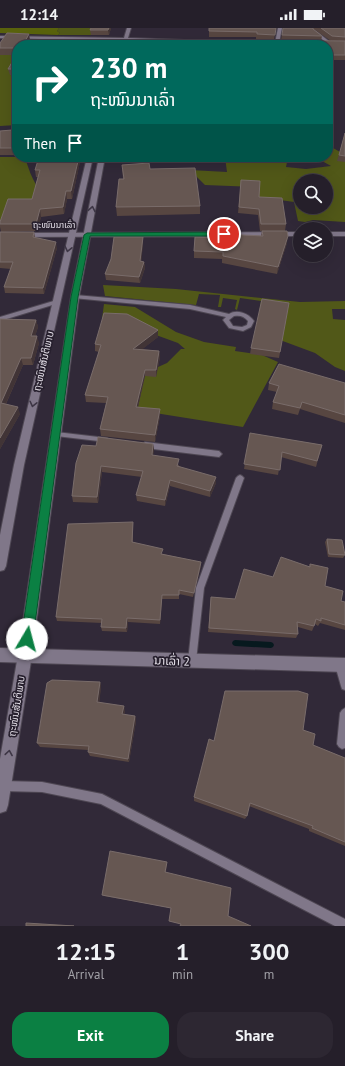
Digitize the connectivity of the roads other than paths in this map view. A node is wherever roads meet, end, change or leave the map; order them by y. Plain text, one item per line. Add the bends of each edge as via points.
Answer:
1 (129, 28) edge
2 (280, 28) edge
3 (314, 32) edge
4 (117, 34) dead end
5 (0, 37) edge
6 (116, 40) joint
7 (126, 40) edge
8 (278, 40) edge
9 (327, 40) edge
10 (89, 162) edge
11 (101, 162) edge
12 (1, 234) edge
13 (293, 234) edge
14 (333, 234) edge
15 (345, 234) edge
16 (72, 235) junction
17 (87, 235) junction
18 (75, 297) junction
19 (57, 302) junction
20 (229, 316) dead end
21 (0, 319) edge
22 (56, 434) junction
23 (118, 442) edge
24 (134, 444) edge
25 (219, 454) dead end
26 (240, 478) dead end
27 (0, 566) edge
28 (0, 655) edge
29 (25, 655) junction
30 (192, 661) junction
31 (342, 665) edge
32 (345, 686) edge
33 (345, 713) edge
34 (342, 744) dead end
35 (3, 786) junction
36 (0, 805) edge
37 (345, 925) edge

1 - 7 street
2 - 8 street
3 - 9 lane
4 - 6 street
5 - 6 street
10 - 16 street, ຖະໜົນສັນຕິພາບ
17 -> 11 street, ຖະໜົນສັນຕິພາບ
12 - 16 street, ຖະໜົນນາເລົ່າ
13 - 17 street, ຖະໜົນນາເລົ່າ
14 - 15 street
16 - 17 street, ຖະໜົນນາເລົ່າ
16 -> 19 street, ຖະໜົນສັນຕິພາບ
17 - 18 street, ຖະໜົນສັນຕິພາບ
18 - 20 lane via 190,307
18 - 22 street, ຖະໜົນສັນຕິພາບ
19 - 21 lane
19 -> 27 street, ຖະໜົນສັນຕິພາບ via 19,465
22 - 23 lane
22 - 29 street, ຖະໜົນສັນຕິພາບ
24 - 25 lane
26 - 30 lane via 200,588
28 - 29 street, ນາເລົ່າ 2
29 - 30 street, ນາເລົ່າ 2
35 -> 29 street, ຖະໜົນສັນຕິພາບ
30 - 31 street, ນາເລົ່າ 2
31 - 32 lane
33 - 34 lane
35 - 36 street, ຖະໜົນສັນຕິພາບ
35 - 37 lane via 42,787 102,799

